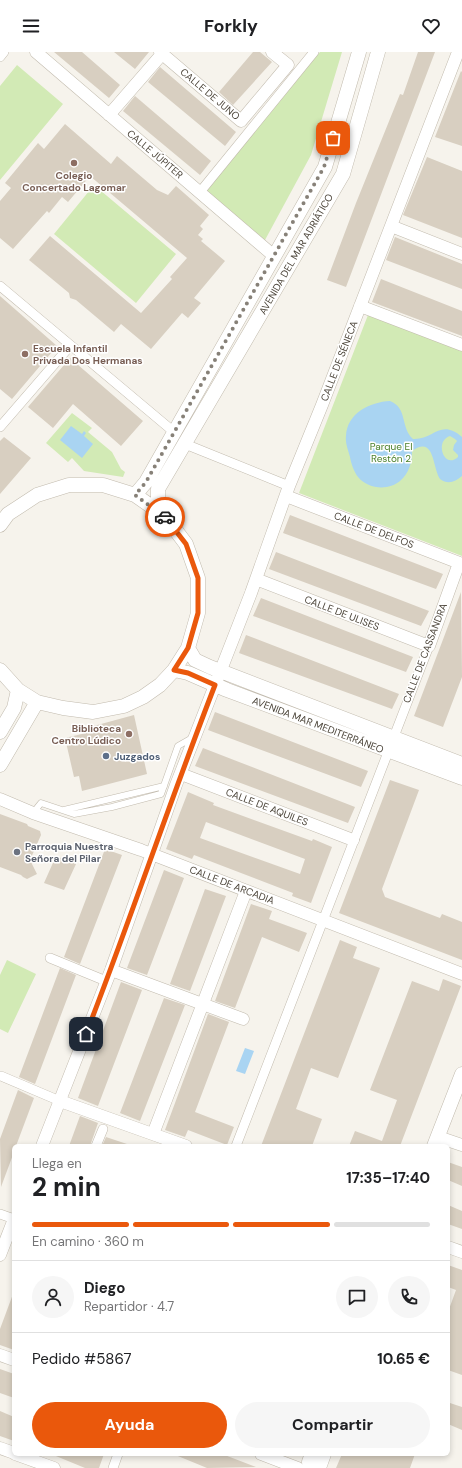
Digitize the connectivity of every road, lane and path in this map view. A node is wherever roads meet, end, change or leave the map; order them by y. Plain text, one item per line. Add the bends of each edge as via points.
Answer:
1 (4, 52) edge
2 (36, 52) edge
3 (272, 52) edge
4 (314, 52) edge
5 (359, 52) edge
6 (378, 52) edge
7 (458, 52) edge
8 (161, 53) edge
9 (0, 57) edge
10 (109, 116) junction
11 (200, 192) junction
12 (391, 226) junction
13 (462, 254) edge
14 (274, 256) junction
15 (0, 286) edge
16 (360, 306) junction
17 (462, 345) edge
18 (70, 346) junction
19 (0, 427) edge
20 (174, 432) junction
21 (185, 444) junction
22 (288, 491) junction
23 (135, 495) junction
24 (164, 516) junction
25 (0, 525) edge
26 (460, 564) edge
27 (256, 580) junction
28 (429, 646) junction
29 (188, 648) junction
30 (0, 670) edge
31 (174, 670) junction
32 (220, 671) junction
33 (215, 685) junction
34 (18, 690) junction
35 (37, 702) junction
36 (0, 730) edge
37 (196, 735) junction
38 (390, 744) junction
39 (462, 764) edge
40 (0, 765) edge
41 (181, 774) junction
42 (462, 778) edge
43 (0, 799) edge
44 (33, 813) junction
45 (353, 840) junction
46 (152, 854) junction
47 (246, 891) junction
48 (323, 920) junction
49 (50, 958) dead end
50 (462, 974) edge
51 (109, 975) junction
52 (202, 1004) junction
53 (243, 1020) dead end
54 (1, 1076) edge
55 (461, 1079) edge
56 (60, 1101) junction
57 (102, 1130) dead end
58 (153, 1134) junction
59 (436, 1141) edge
60 (43, 1144) edge
61 (97, 1144) edge
62 (180, 1144) edge
63 (237, 1144) edge
64 (462, 1145) edge
65 (0, 1214) edge
66 (12, 1218) edge
67 (12, 1224) edge
68 (450, 1248) edge
69 (462, 1252) edge
70 (0, 1255) edge
71 (0, 1355) edge
72 (12, 1359) edge
73 (0, 1448) edge
74 (12, 1453) edge
75 (21, 1456) edge
76 (117, 1456) edge
77 (266, 1456) edge
78 (311, 1456) edge
79 (323, 1456) edge
80 (54, 1468) edge
81 (113, 1468) edge
82 (298, 1468) edge
83 (310, 1468) edge
84 (317, 1468) edge

1 - 9 street
2 - 10 street, CALLE JÚPITER
3 - 8 street, CALLE DE JUNO via 288,66 241,121
4 - 11 street
5 - 14 street, AVENIDA DEL MAR ADRIÁTICO via 324,167
6 - 21 street, AVENIDA DEL MAR ADRIÁTICO via 343,174
7 - 12 street, CALLE DE SÉNECA
8 - 10 street
10 - 11 street, CALLE JÚPITER
11 - 14 street, CALLE JÚPITER
12 - 13 street
12 - 16 street, CALLE DE SÉNECA
14 - 20 street, AVENIDA DEL MAR ADRIÁTICO
15 - 18 street
16 - 17 street
16 - 22 street, CALLE DE SÉNECA
18 - 19 street
18 - 20 street
20 - 23 street, AVENIDA DEL MAR ADRIÁTICO via 146,482
21 - 22 street
21 - 24 street, AVENIDA DEL MAR ADRIÁTICO via 158,489 158,502
22 - 26 street, CALLE DE DELFOS
22 - 27 street, CALLE DE SÉNECA
23 - 24 street
23 - 25 street via 103,485 69,485 37,495 8,514
24 - 29 street via 186,544 198,578 198,613
26 - 28 street, CALLE DE CASSANDRA
27 - 28 street, CALLE DE ULISES
27 - 32 street, CALLE DE SÉNECA
28 - 38 street, CALLE DE CASSANDRA
29 - 31 street
29 - 32 street, AVENIDA MAR MEDITERRÁNEO via 195,660
30 - 34 street
31 - 33 street, AVENIDA MAR MEDITERRÁNEO
31 - 35 street via 143,697 124,706 93,712
32 - 33 street, CALLE DE SÉNECA
32 - 38 street, AVENIDA MAR MEDITERRÁNEO
33 - 37 street, CALLE DE SÉNECA
33 - 38 street, AVENIDA MAR MEDITERRÁNEO
34 - 35 street
34 - 36 street via 14,708
35 - 40 street
37 - 41 street, CALLE DE SÉNECA
37 - 44 lane via 178,746 164,786 63,810 41,803
38 - 39 street, AVENIDA MAR MEDITERRÁNEO
38 - 42 street, AVENIDA MAR MEDITERRÁNEO
38 - 45 street, CALLE DE CASSANDRA
41 - 45 street, CALLE DE AQUILES
41 - 46 street, CALLE DE SÉNECA
43 - 44 street, CALLE DE ARCADIA
44 - 46 street, CALLE DE ARCADIA
45 - 48 street, CALLE DE CASSANDRA
46 - 47 street, CALLE DE ARCADIA
46 - 51 street, CALLE DE SÉNECA
47 - 48 street, CALLE DE ARCADIA
47 - 52 street
48 - 50 street, CALLE DE ARCADIA
48 - 63 street, CALLE DE CASSANDRA
49 - 51 street
51 - 52 street
51 - 56 street, CALLE DE SÉNECA
52 - 53 street
52 - 58 street
54 - 56 street
55 - 59 street
56 - 58 street
56 - 60 street, CALLE DE SÉNECA
57 - 61 street
58 - 62 street
59 - 64 street
65 - 66 street
67 - 70 street
68 - 69 street
71 - 72 street
73 - 74 street
75 - 80 street
76 - 81 street
77 - 82 street
78 - 83 street
79 - 84 street

